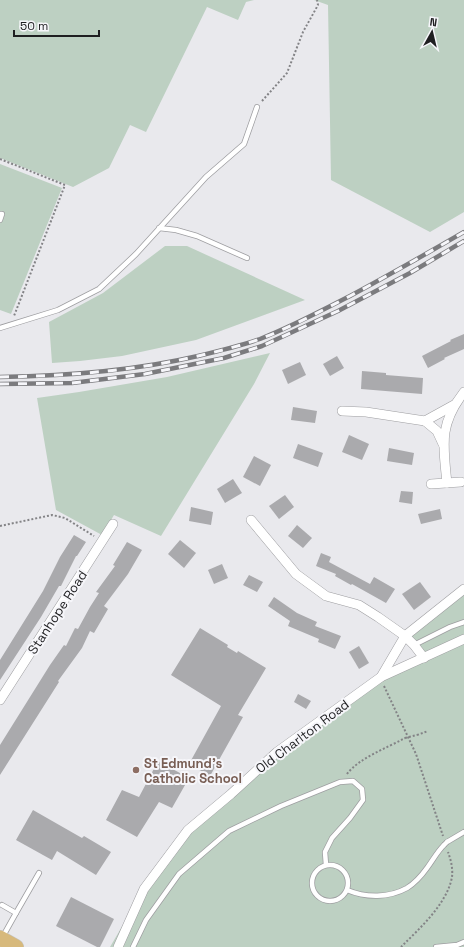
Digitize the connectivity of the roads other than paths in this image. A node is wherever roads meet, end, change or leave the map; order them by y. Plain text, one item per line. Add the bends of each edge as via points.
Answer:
1 (257, 107) road end
2 (0, 214) edge
3 (0, 220) edge
4 (159, 228) junction
5 (247, 258) dead end
6 (0, 328) edge
7 (464, 392) edge
8 (454, 405) junction
9 (342, 411) dead end
10 (425, 421) junction
11 (443, 446) junction
12 (461, 482) dead end
13 (447, 483) junction
14 (431, 484) dead end
15 (251, 520) dead end
16 (113, 524) dead end
17 (464, 589) edge
18 (464, 622) edge
19 (405, 636) junction
20 (464, 639) edge
21 (414, 645) junction
22 (424, 658) junction
23 (381, 677) junction
24 (0, 700) edge
25 (464, 832) edge
26 (326, 865) junction
27 (39, 873) dead end
28 (347, 890) junction
29 (2, 905) dead end
30 (16, 913) junction
31 (1, 939) edge
32 (464, 942) edge
33 (16, 947) edge
34 (118, 947) edge
35 (133, 947) edge
36 (436, 947) edge

1 - 4 lane via 244,144 206,177
2 - 3 lane
4 - 5 lane via 197,236
4 - 6 lane via 99,289 58,310
7 - 8 street
8 - 10 street
8 - 11 street via 447,421
9 - 10 street
10 - 11 street via 437,431
11 - 13 street
12 - 13 street
13 - 14 street
15 - 19 street via 296,574 326,596 359,604
16 - 24 street, Stanhope Road
17 - 19 street
18 - 21 lane
19 - 21 street
19 - 23 street
20 - 22 street, Old Charlton Road
21 - 22 street
22 - 23 street, Old Charlton Road
23 - 34 street, Old Charlton Road via 277,752 188,830 144,889
25 - 28 lane via 446,844 408,888 378,896 364,896
26 - 28 lane via 342,869 348,879
26 - 28 lane via 313,877 312,883 316,894 332,900 338,899
26 - 35 lane via 325,852 332,838 363,800 362,789 353,781 340,782 229,831 179,874 146,920
27 - 30 lane
29 - 30 lane
30 - 31 lane
31 - 33 main road
32 - 36 lane

